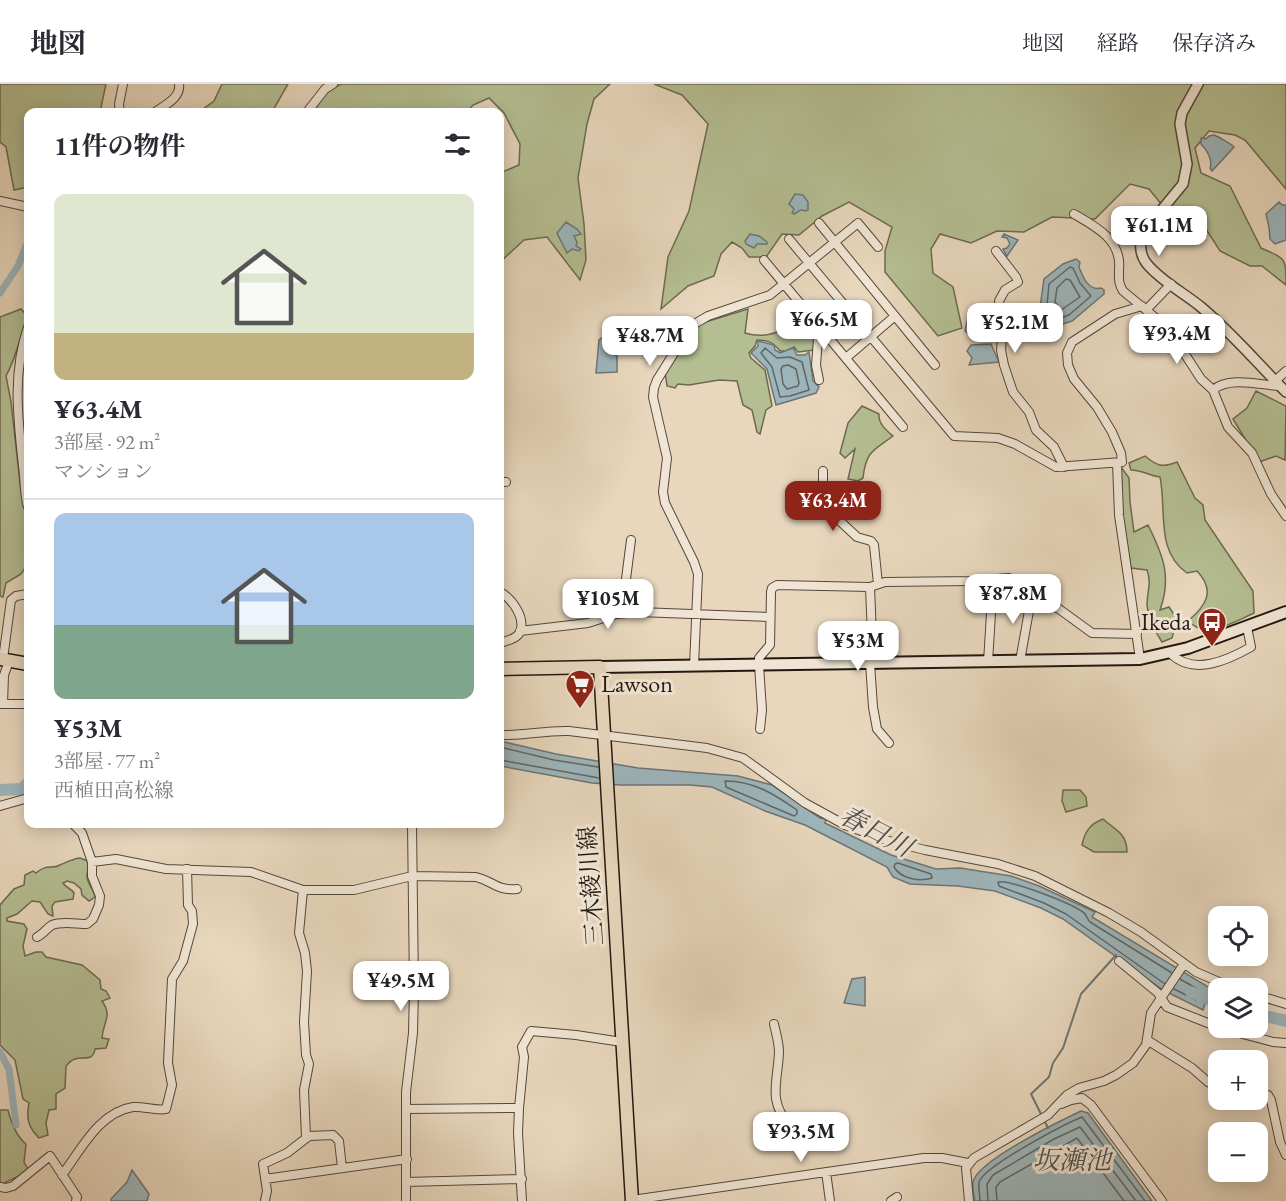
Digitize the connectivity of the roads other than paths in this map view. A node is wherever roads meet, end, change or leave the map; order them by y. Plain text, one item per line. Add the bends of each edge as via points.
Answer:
1 (123, 84) edge
2 (178, 84) edge
3 (333, 84) edge
4 (1198, 84) edge
5 (120, 108) edge
6 (160, 108) edge
7 (310, 108) edge
8 (2, 200) edge
9 (24, 206) edge
10 (1074, 214) dead end
11 (819, 224) dead end
12 (789, 239) dead end
13 (834, 243) junction
14 (878, 247) dead end
15 (996, 251) dead end
16 (764, 260) dead end
17 (809, 263) junction
18 (784, 284) junction
19 (1171, 284) junction
20 (1144, 308) junction
21 (895, 316) junction
22 (819, 326) junction
23 (870, 338) junction
24 (24, 340) edge
25 (846, 358) junction
26 (935, 364) dead end
27 (1286, 371) edge
28 (819, 380) dead end
29 (1280, 386) edge
30 (1213, 390) junction
31 (903, 427) dead end
32 (1117, 463) junction
33 (1064, 467) junction
34 (823, 471) dead end
35 (24, 473) edge
36 (1286, 516) edge
37 (631, 540) dead end
38 (874, 585) junction
39 (994, 591) dead end
40 (504, 594) edge
41 (1032, 594) junction
42 (24, 595) edge
43 (639, 612) junction
44 (1286, 612) edge
45 (695, 613) junction
46 (770, 617) junction
47 (1247, 627) junction
48 (520, 631) junction
49 (1137, 634) junction
50 (504, 642) edge
51 (1171, 654) junction
52 (1140, 659) junction
53 (4, 660) edge
54 (1020, 661) junction
55 (988, 662) junction
56 (24, 663) edge
57 (870, 663) junction
58 (759, 665) junction
59 (694, 666) junction
60 (600, 667) junction
61 (504, 669) edge
62 (1, 704) edge
63 (24, 705) edge
64 (760, 729) dead end
65 (504, 735) edge
66 (603, 735) junction
67 (889, 743) dead end
68 (24, 799) edge
69 (0, 806) edge
70 (77, 828) edge
71 (412, 828) edge
72 (92, 862) junction
73 (188, 869) junction
74 (412, 876) junction
75 (517, 889) dead end
76 (303, 890) junction
77 (37, 937) dead end
78 (1119, 961) dead end
79 (1184, 965) junction
80 (1208, 978) edge
81 (1268, 998) edge
82 (1162, 999) junction
83 (1286, 1004) edge
84 (1208, 1023) edge
85 (774, 1024) dead end
86 (1259, 1038) edge
87 (1147, 1040) junction
88 (622, 1042) junction
89 (1286, 1043) edge
90 (1208, 1082) edge
91 (1268, 1095) edge
92 (1057, 1106) junction
93 (519, 1108) junction
94 (406, 1109) junction
95 (795, 1125) dead end
96 (306, 1137) junction
97 (1286, 1155) edge
98 (407, 1159) junction
99 (968, 1163) junction
100 (342, 1168) junction
101 (826, 1172) junction
102 (62, 1175) junction
103 (265, 1179) junction
104 (522, 1179) junction
105 (406, 1182) junction
106 (0, 1187) edge
107 (265, 1200) edge
108 (632, 1200) edge
109 (76, 1201) edge
110 (406, 1201) edge
111 (522, 1201) edge
112 (830, 1201) edge
113 (969, 1201) edge
114 (1162, 1201) edge

1 - 5 street
2 - 6 street via 177,96
3 - 7 street
4 - 19 street via 1186,102 1180,124 1187,164 1183,184 1141,238 1140,249 1147,264
8 - 9 street
10 - 20 street via 1099,229 1112,243 1119,285
11 - 13 street
12 - 17 street
13 - 14 street via 858,223
13 - 17 street
13 - 21 street
15 - 33 street via 1018,282 1005,290 999,301 1001,350 1009,383 1036,430 1054,447
16 - 18 street
17 - 18 street
17 - 23 street
18 - 22 street
18 - 45 street via 770,295 708,316 692,326 654,388 667,458 665,503 698,574
19 - 20 street
19 - 29 street via 1215,320
20 - 30 street via 1168,328 1201,379
20 - 32 street via 1115,314 1072,342 1067,353 1074,379 1112,432 1121,453 1122,462
21 - 23 street
21 - 26 street
22 - 25 street
22 - 28 street
23 - 25 street
23 - 33 street via 954,436 998,438 1056,467
24 - 35 street via 17,382
25 - 31 street
27 - 29 street
29 - 30 street via 1228,383
30 - 36 street via 1228,427 1252,453
32 - 33 street
32 - 49 street via 1119,515
34 - 38 street via 825,507 857,537 874,545
37 - 43 street via 626,579
38 - 41 street via 1009,578
38 - 46 street via 777,585 771,592
38 - 57 street
39 - 55 street
40 - 48 street via 516,607
41 - 49 street via 1092,633
41 - 54 street
42 - 53 street via 11,600
43 - 45 street
43 - 48 street
44 - 47 main road
45 - 46 street
45 - 59 street
46 - 58 street via 770,645 762,652
47 - 51 main road
47 - 51 street via 1251,646 1223,661 1199,664 1176,659
48 - 50 street
49 - 52 street
51 - 52 main road
52 - 54 main road
53 - 56 main road
53 - 62 street
54 - 55 main road
55 - 57 main road
57 - 58 main road
57 - 67 street via 877,729
58 - 59 main road
58 - 64 street
59 - 60 main road
60 - 61 main road
60 - 66 main road, 三木綾川線
62 - 63 street
65 - 66 street via 554,730
66 - 79 street via 707,748 743,758 805,803 845,825 889,841 998,864 1035,876 1141,932
66 - 88 main road, 三木綾川線
68 - 69 street
70 - 72 street
71 - 74 street
72 - 73 street via 116,859 166,869
72 - 77 street via 92,876 100,897 93,919 87,924 50,926
73 - 76 street via 251,872
73 - 102 street via 188,905 193,924 186,954 172,979 168,1063 172,1085 166,1109 134,1107 113,1113 100,1124
74 - 75 street via 476,877 503,891
74 - 76 street via 354,890
74 - 94 street via 413,1033
76 - 96 street via 299,933 308,971 304,1022 309,1070 304,1090
78 - 82 street
79 - 80 street
79 - 82 street
81 - 83 street
82 - 84 street via 1167,1007
82 - 87 street via 1151,1013
85 - 95 street via 779,1051 778,1111 790,1125
86 - 89 street
87 - 90 street
87 - 92 street via 1140,1055 1116,1076 1079,1088
88 - 93 street via 531,1031 522,1047
88 - 108 main road, 三木綾川線
91 - 97 street
92 - 99 street
92 - 114 street via 1082,1098 1091,1105
93 - 94 street
93 - 104 street
94 - 98 street
96 - 100 street via 337,1137
96 - 103 street via 287,1153 263,1164
98 - 100 street
98 - 105 street
99 - 101 street via 924,1158
99 - 113 street
100 - 103 street
101 - 108 street
101 - 112 street
102 - 106 street via 50,1156 13,1186
102 - 109 street
103 - 107 street
104 - 105 street
104 - 111 street
105 - 110 street

